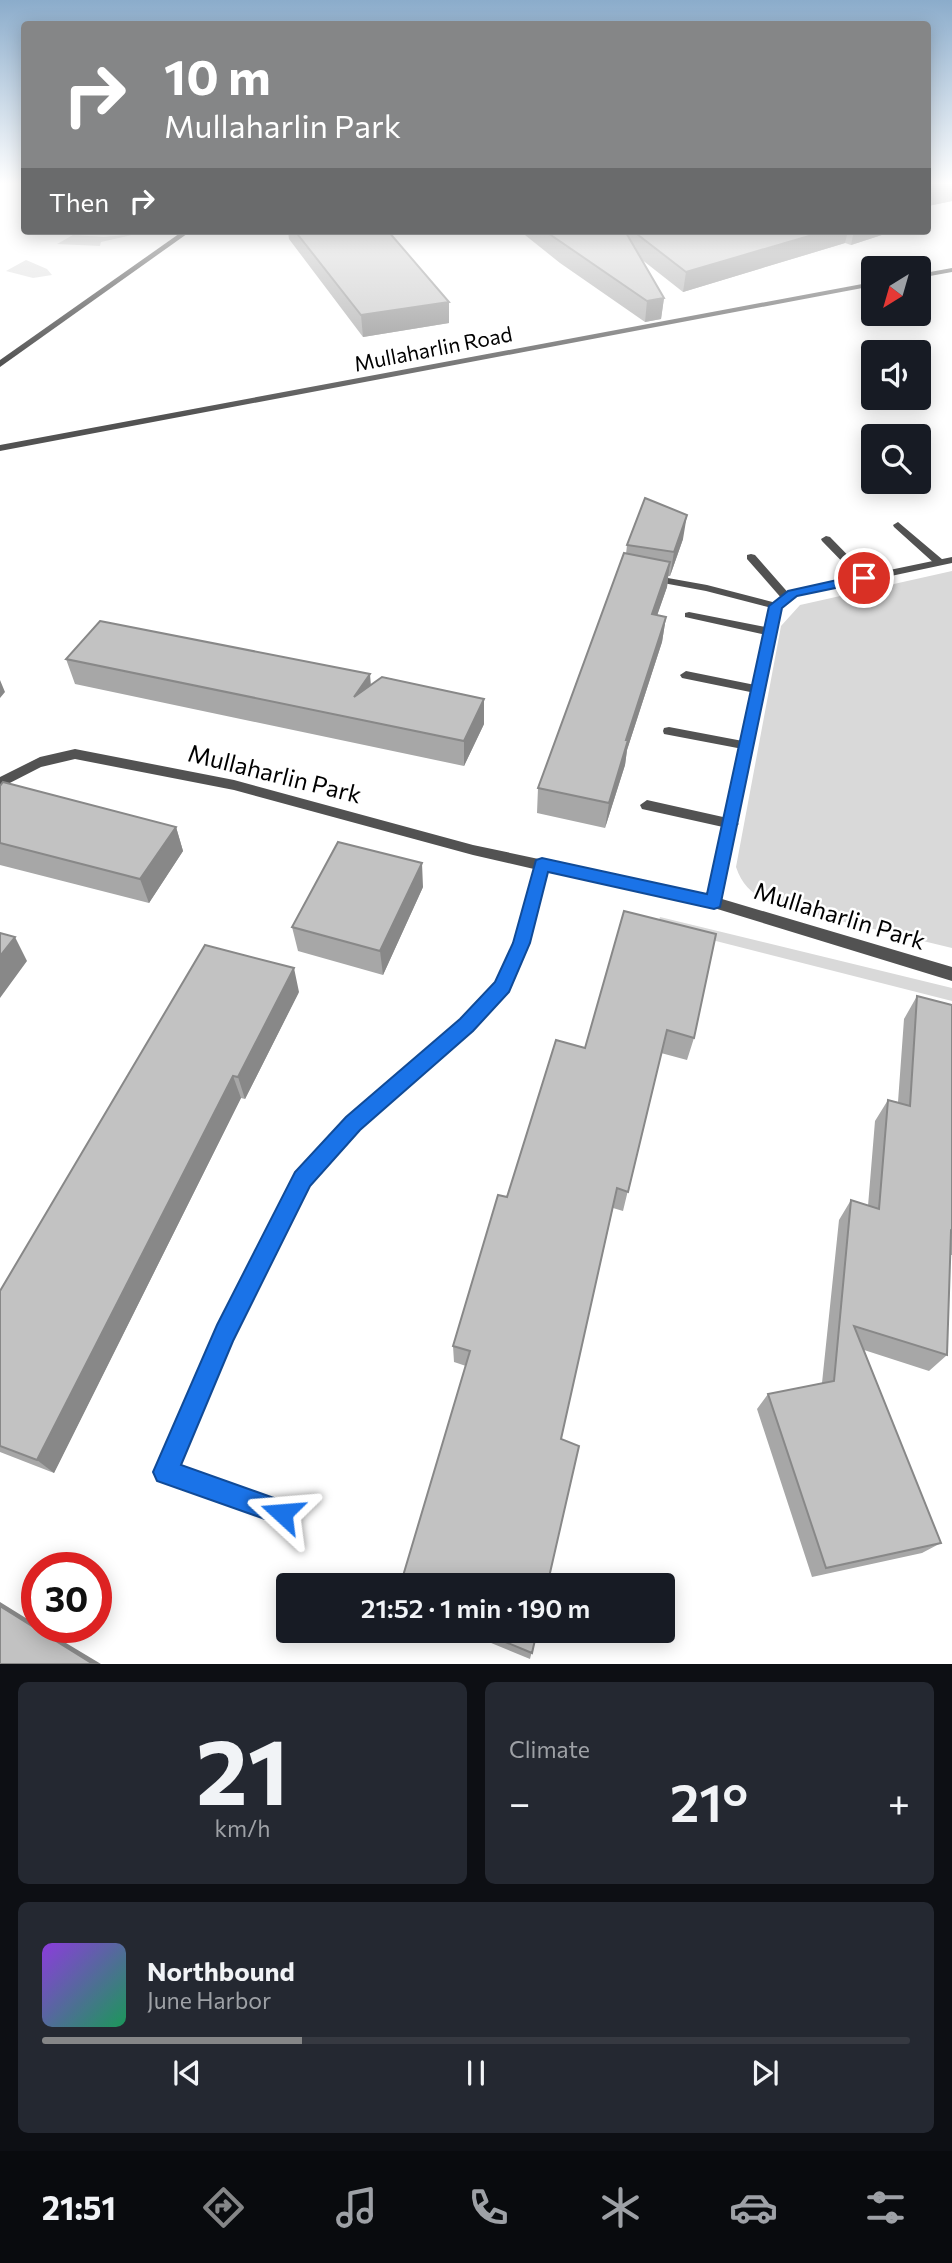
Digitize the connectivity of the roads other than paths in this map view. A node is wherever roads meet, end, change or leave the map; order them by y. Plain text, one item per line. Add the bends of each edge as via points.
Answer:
1 (146, 261) edge
2 (952, 270) edge
3 (931, 274) edge
4 (861, 286) edge
5 (0, 364) edge
6 (0, 448) edge
7 (898, 524) dead end
8 (826, 539) dead end
9 (751, 557) dead end
10 (952, 560) edge
11 (939, 562) junction
12 (640, 577) edge
13 (864, 578) junction
14 (787, 598) junction
15 (776, 606) junction
16 (689, 615) dead end
17 (771, 632) junction
18 (686, 675) dead end
19 (760, 690) junction
20 (669, 731) dead end
21 (748, 746) junction
22 (0, 783) edge
23 (647, 806) dead end
24 (732, 824) junction
25 (542, 865) junction
26 (714, 902) junction
27 (952, 974) edge
28 (282, 1513) dead end

1 - 5 main road
2 - 3 street
4 - 6 street, Mullaharlin Road
7 - 11 street
8 - 13 street
9 - 14 street
10 - 11 street
11 - 13 street
12 - 15 street via 707,587
13 - 14 street
14 - 15 street
15 - 17 street, Mullaharlin Park
16 - 17 street
17 - 19 street, Mullaharlin Park
18 - 19 street
19 - 21 street, Mullaharlin Park
20 - 21 street
21 - 24 street, Mullaharlin Park
22 - 25 street, Mullaharlin Park via 52,756 75,754 234,785
23 - 24 street
24 - 26 street, Mullaharlin Park
25 - 26 street, Mullaharlin Park
25 - 28 street via 522,943 502,987 467,1025 353,1123 303,1179 225,1333 166,1472
26 - 27 street, Mullaharlin Park

